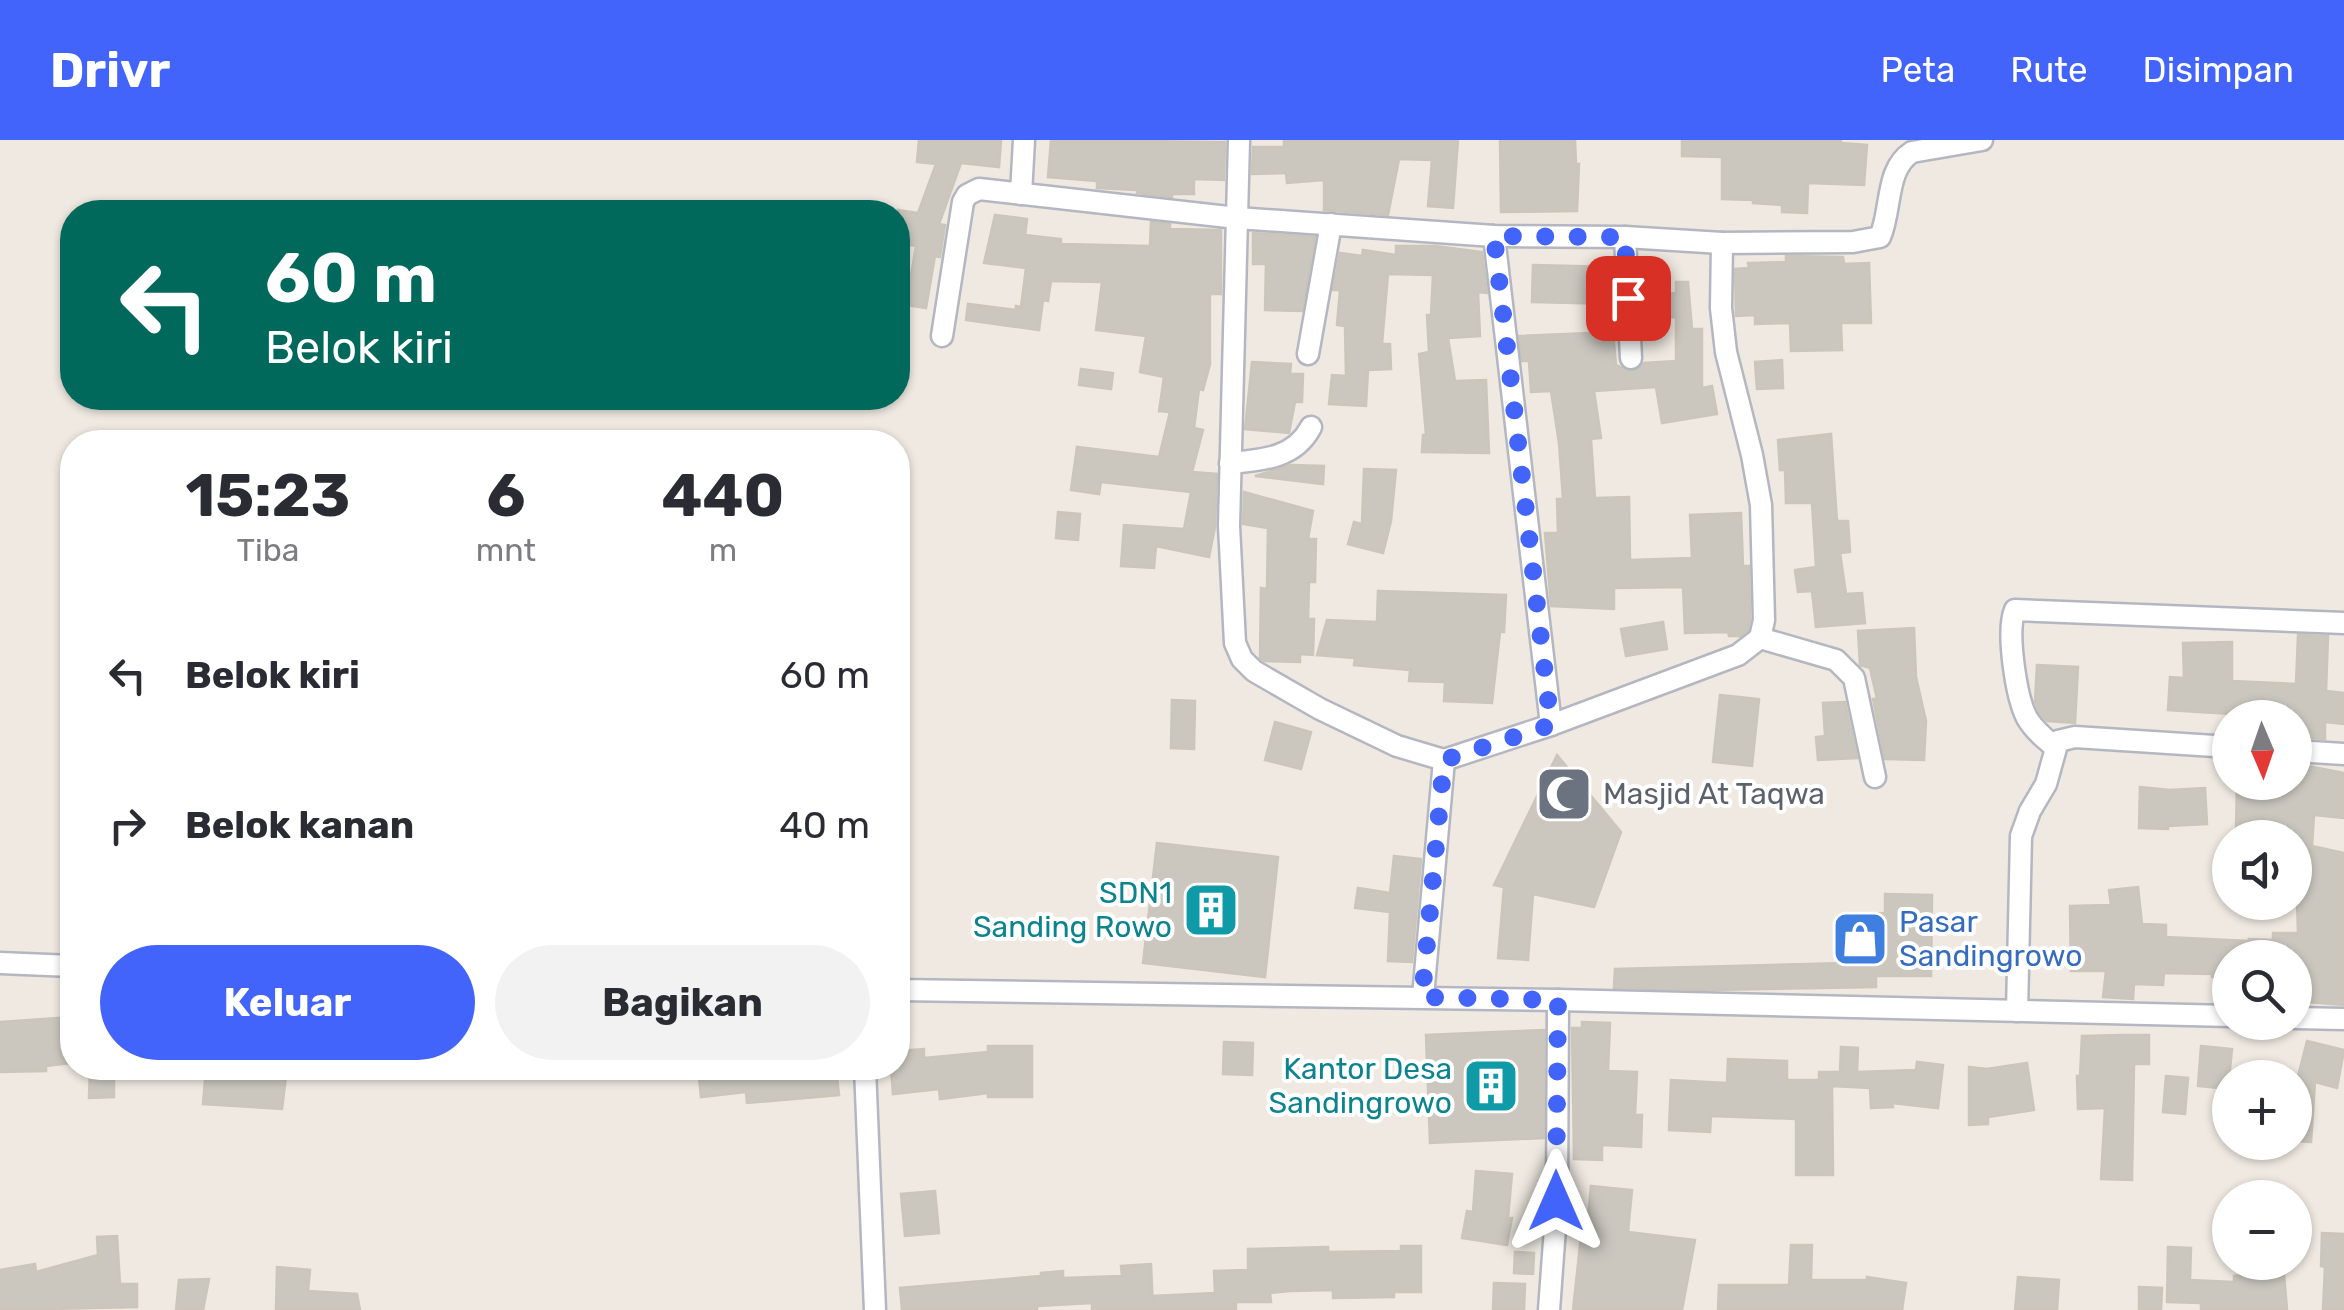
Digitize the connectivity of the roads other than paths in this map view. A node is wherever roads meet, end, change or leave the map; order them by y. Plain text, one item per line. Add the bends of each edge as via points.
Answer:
1 (1024, 140) edge
2 (1239, 140) edge
3 (1982, 140) edge
4 (1021, 194) junction
5 (1237, 218) junction
6 (1331, 224) junction
7 (1494, 236) junction
8 (1625, 237) junction
9 (1722, 243) junction
10 (942, 336) dead end
11 (1308, 354) dead end
12 (1631, 358) dead end
13 (1311, 427) dead end
14 (1230, 464) junction
15 (2344, 623) edge
16 (1760, 638) junction
17 (1551, 725) junction
18 (2212, 746) edge
19 (2055, 747) junction
20 (2312, 752) edge
21 (2344, 754) edge
22 (1444, 760) junction
23 (1875, 777) dead end
24 (0, 963) edge
25 (60, 966) edge
26 (910, 990) edge
27 (1422, 997) junction
28 (1558, 1000) junction
29 (2017, 1011) junction
30 (2212, 1016) edge
31 (2312, 1018) edge
32 (2344, 1019) edge
33 (865, 1080) edge
34 (875, 1310) edge
35 (1549, 1310) edge

1 - 4 street
2 - 5 street
3 - 9 street via 1904,157 1876,239
4 - 5 street
4 - 10 street via 967,194
5 - 6 street
5 - 14 street
6 - 7 street
6 - 11 street
7 - 8 street
7 - 17 street
8 - 9 street
8 - 12 street
9 - 16 street via 1726,352 1761,505
13 - 14 street via 1290,452
14 - 22 street via 1235,643 1242,659 1320,708 1397,746
15 - 19 street via 2016,610 2012,631 2022,706
16 - 17 street via 1738,655
16 - 23 street via 1836,660 1854,678
17 - 22 street
18 - 19 street via 2075,738
19 - 29 street via 2021,836
20 - 21 street
22 - 27 street
24 - 25 street
26 - 27 street
27 - 28 street
28 - 29 street
28 - 35 street
29 - 30 street
31 - 32 street
33 - 34 street

